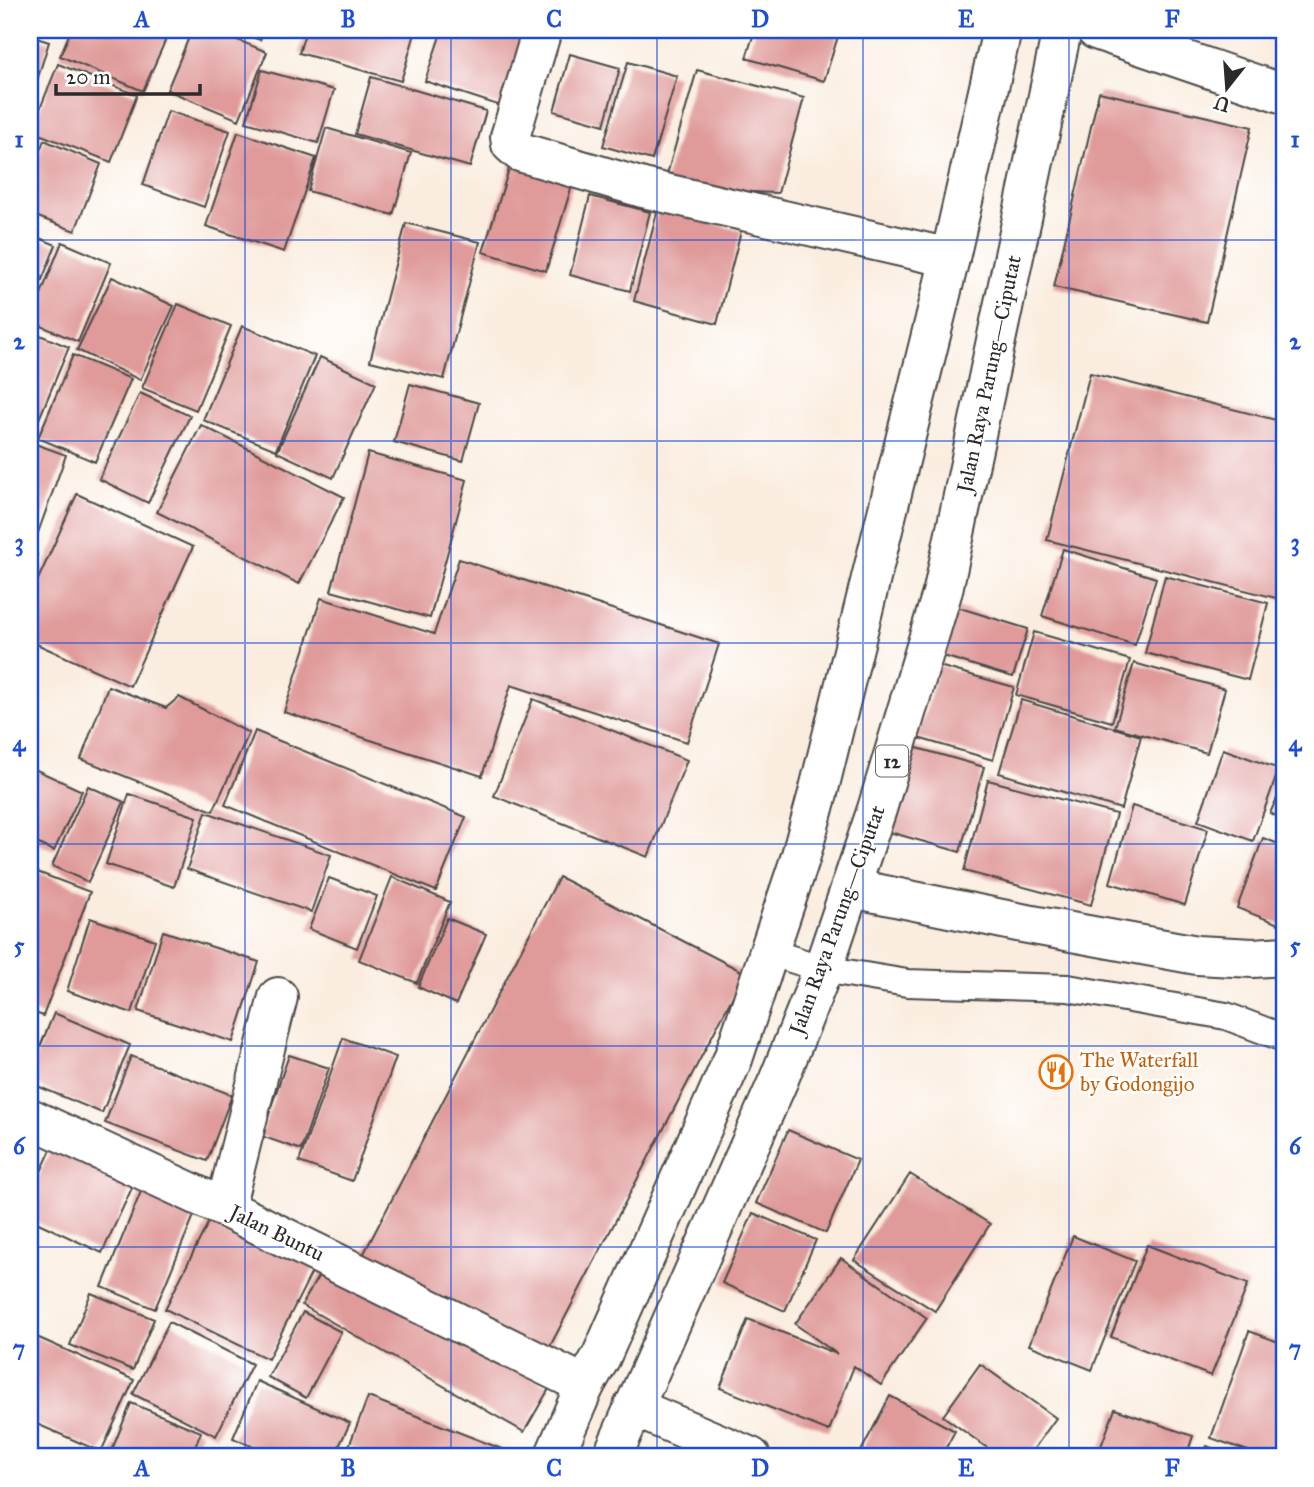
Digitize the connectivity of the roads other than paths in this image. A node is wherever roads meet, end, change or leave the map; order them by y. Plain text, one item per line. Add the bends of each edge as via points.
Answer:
1 (542, 30) edge
2 (1002, 30) edge
3 (1062, 30) edge
4 (1096, 30) edge
5 (1284, 94) edge
6 (950, 258) junction
7 (851, 888) junction
8 (769, 952) junction
9 (1284, 956) edge
10 (823, 969) junction
11 (278, 997) dead end
12 (1284, 1038) edge
13 (30, 1118) edge
14 (225, 1208) junction
15 (586, 1385) junction
16 (633, 1407) junction
17 (554, 1457) edge
18 (612, 1457) edge
19 (751, 1457) edge

1 - 6 main road via 510,137 520,152 643,188
2 - 6 main road
3 - 7 main road, Jalan Raya Parung—Ciputat / 12 via 943,590
4 - 5 main road
6 - 8 main road via 818,793
7 - 9 main road via 1197,955
7 - 10 main road, Jalan Raya Parung—Ciputat / 12
8 - 10 lane
8 - 15 main road via 733,1059
10 - 12 lane via 907,983 1068,988 1226,1016
10 - 16 main road, Jalan Raya Parung—Ciputat / 12
11 - 14 main road
13 - 14 main road, Jalan Buntu
14 - 15 main road, Jalan Buntu
15 - 17 main road
16 - 18 main road, Jalan Raya Parung—Ciputat / 12
16 - 19 main road

